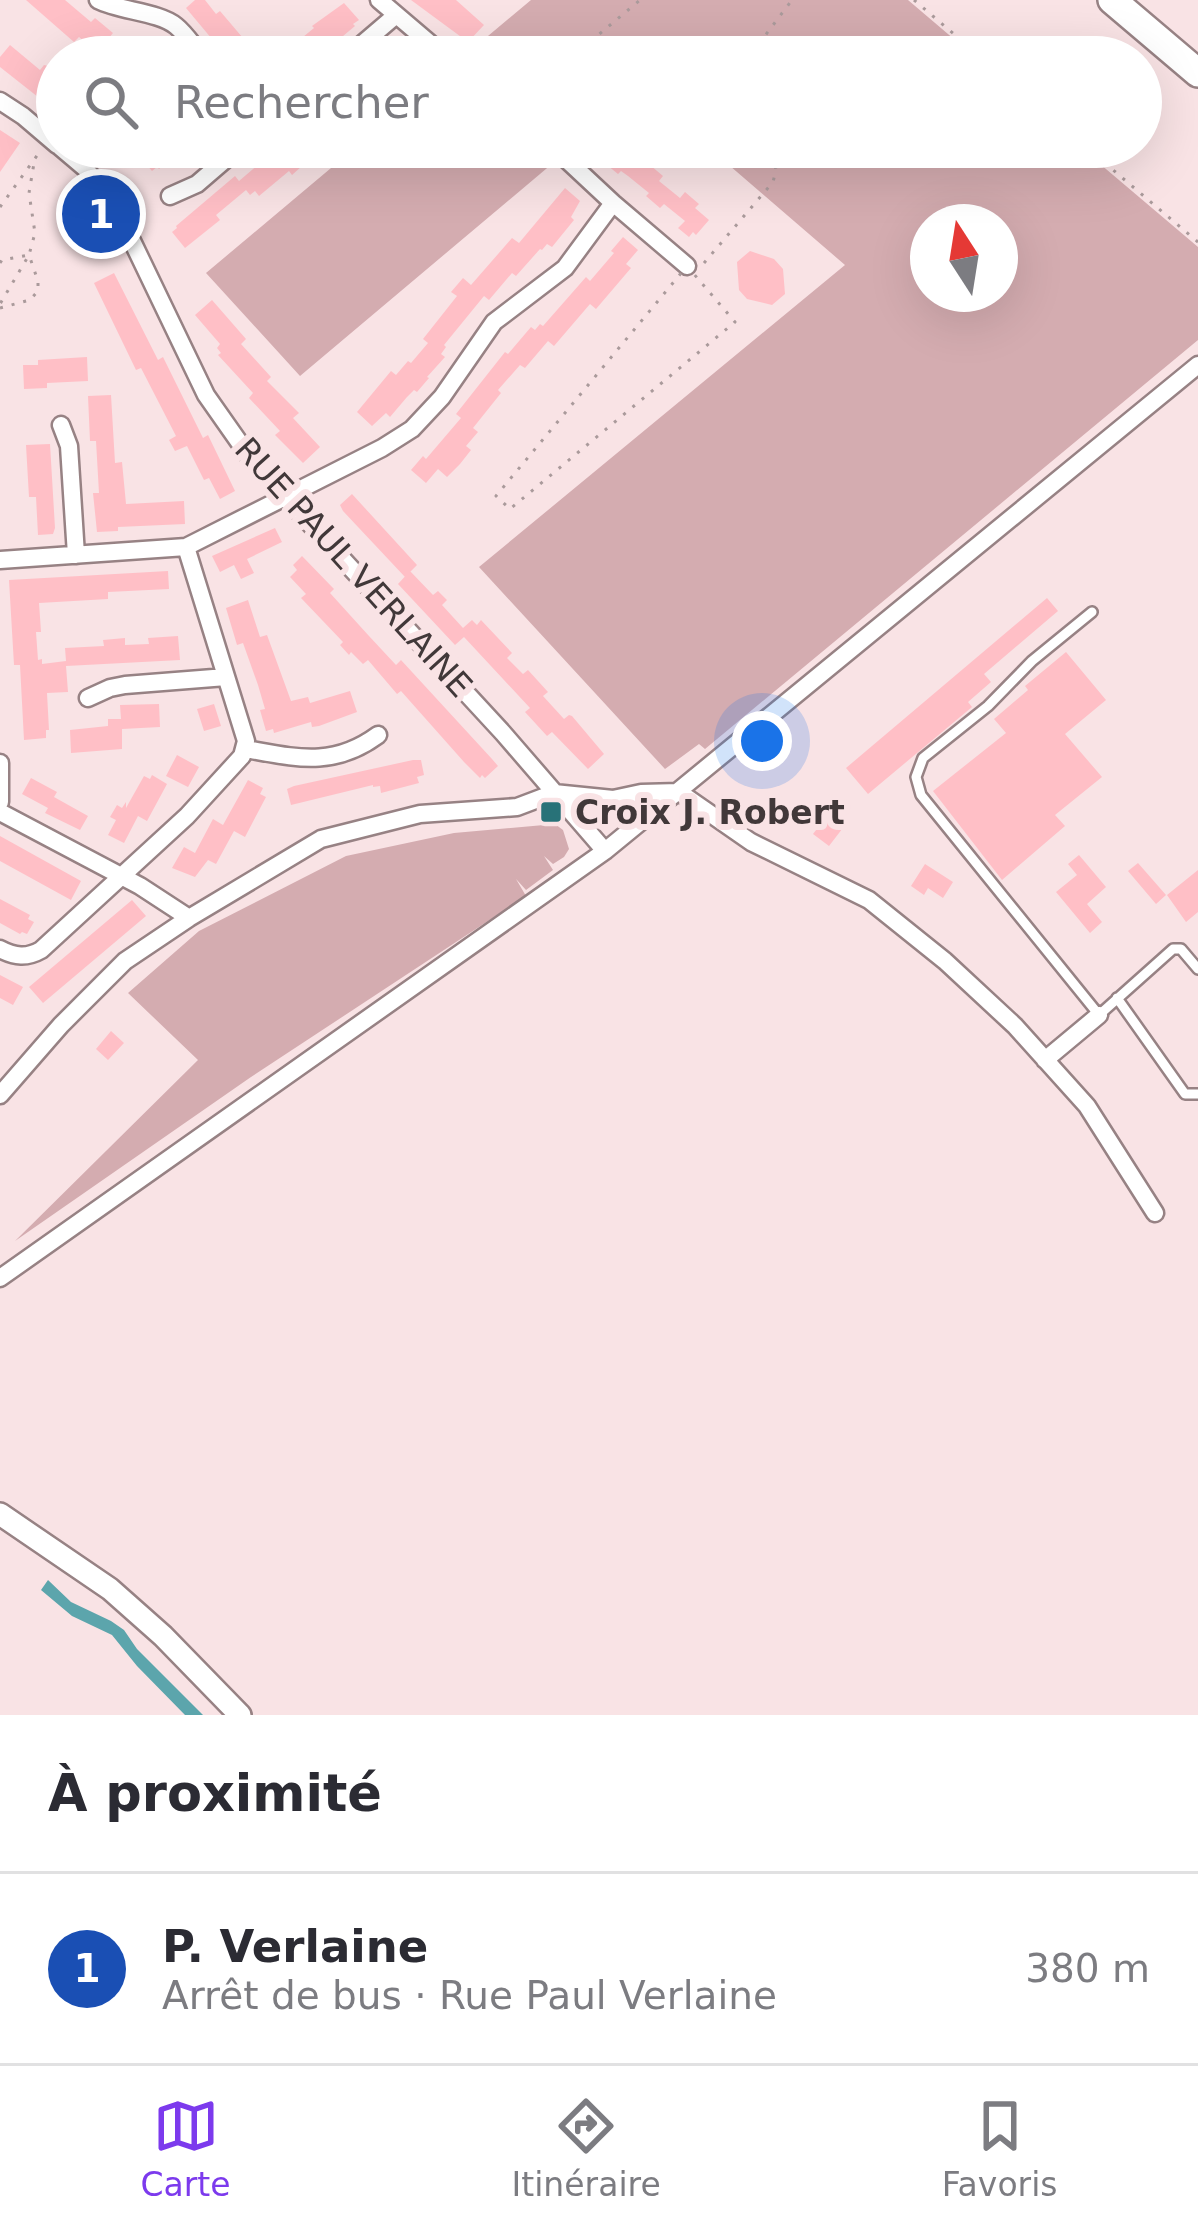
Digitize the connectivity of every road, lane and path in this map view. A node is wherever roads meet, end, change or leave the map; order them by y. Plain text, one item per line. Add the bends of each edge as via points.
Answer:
1 (98, 0) edge
2 (379, 0) edge
3 (640, 0) edge
4 (792, 0) edge
5 (914, 0) edge
6 (1112, 0) edge
7 (1123, 0) edge
8 (395, 16) junction
9 (185, 36) edge
10 (372, 36) edge
11 (420, 36) edge
12 (597, 36) edge
13 (765, 36) edge
14 (956, 36) edge
15 (1155, 36) edge
16 (1160, 36) edge
17 (1162, 38) edge
18 (1162, 42) edge
19 (1188, 64) edge
20 (0, 101) edge
21 (36, 127) edge
22 (34, 163) joint
23 (85, 168) edge
24 (216, 168) edge
25 (576, 168) edge
26 (776, 168) edge
27 (1111, 168) edge
28 (170, 196) dead end
29 (613, 203) junction
30 (0, 207) edge
31 (1198, 242) edge
32 (28, 255) junction
33 (1, 260) edge
34 (691, 270) junction
35 (0, 306) edge
36 (1198, 365) edge
37 (61, 424) dead end
38 (286, 498) junction
39 (185, 548) junction
40 (76, 555) junction
41 (0, 560) edge
42 (1092, 611) dead end
43 (226, 677) junction
44 (88, 698) dead end
45 (378, 735) dead end
46 (246, 749) junction
47 (0, 763) edge
48 (679, 792) junction
49 (554, 793) junction
50 (613, 800) junction
51 (0, 802) edge
52 (0, 812) edge
53 (612, 845) junction
54 (121, 877) junction
55 (190, 918) junction
56 (0, 949) edge
57 (1198, 969) edge
58 (1118, 998) junction
59 (1099, 1015) junction
60 (1045, 1060) junction
61 (1198, 1094) edge
62 (0, 1095) edge
63 (1155, 1213) dead end
64 (0, 1278) edge
65 (0, 1514) edge
66 (240, 1715) edge

1 - 9 street via 164,19
2 - 8 street
3 - 12 path
4 - 13 path
5 - 14 path
6 - 15 main road
7 - 16 main road
8 - 10 street
8 - 11 street
17 - 19 main road
18 - 19 main road
20 - 21 street, RUE PAUL VERLAINE
22 - 30 path
22 - 32 path
23 - 38 street, RUE PAUL VERLAINE via 121,218 206,394
24 - 28 street
25 - 29 street
26 - 34 path via 773,182
27 - 31 path
29 - 34 street
29 - 38 street via 565,268 494,322 412,429
32 - 33 path
32 - 35 path
32 - 35 path via 38,291
34 - 34 path via 736,322 509,509 496,496
36 - 48 street
37 - 40 street via 70,446
38 - 39 street
38 - 49 street, RUE PAUL VERLAINE
39 - 40 street
39 - 43 street
40 - 41 street
42 - 59 lane via 922,758 916,777 920,795
43 - 44 street via 125,685
43 - 46 street
45 - 46 street via 320,759
46 - 54 street
47 - 51 street
48 - 50 street
48 - 53 street
48 - 60 street via 751,842 869,900
49 - 50 street
49 - 53 street, RUE PAUL VERLAINE
49 - 55 street via 517,807 420,814 321,839
50 - 53 street via 625,826
52 - 54 street
53 - 64 street
54 - 55 street
54 - 56 street via 41,950 18,956
55 - 62 street via 125,961
57 - 58 lane via 1173,949
58 - 59 lane
58 - 61 lane via 1185,1094
59 - 60 street
60 - 63 street via 1088,1106
65 - 66 street via 110,1589

